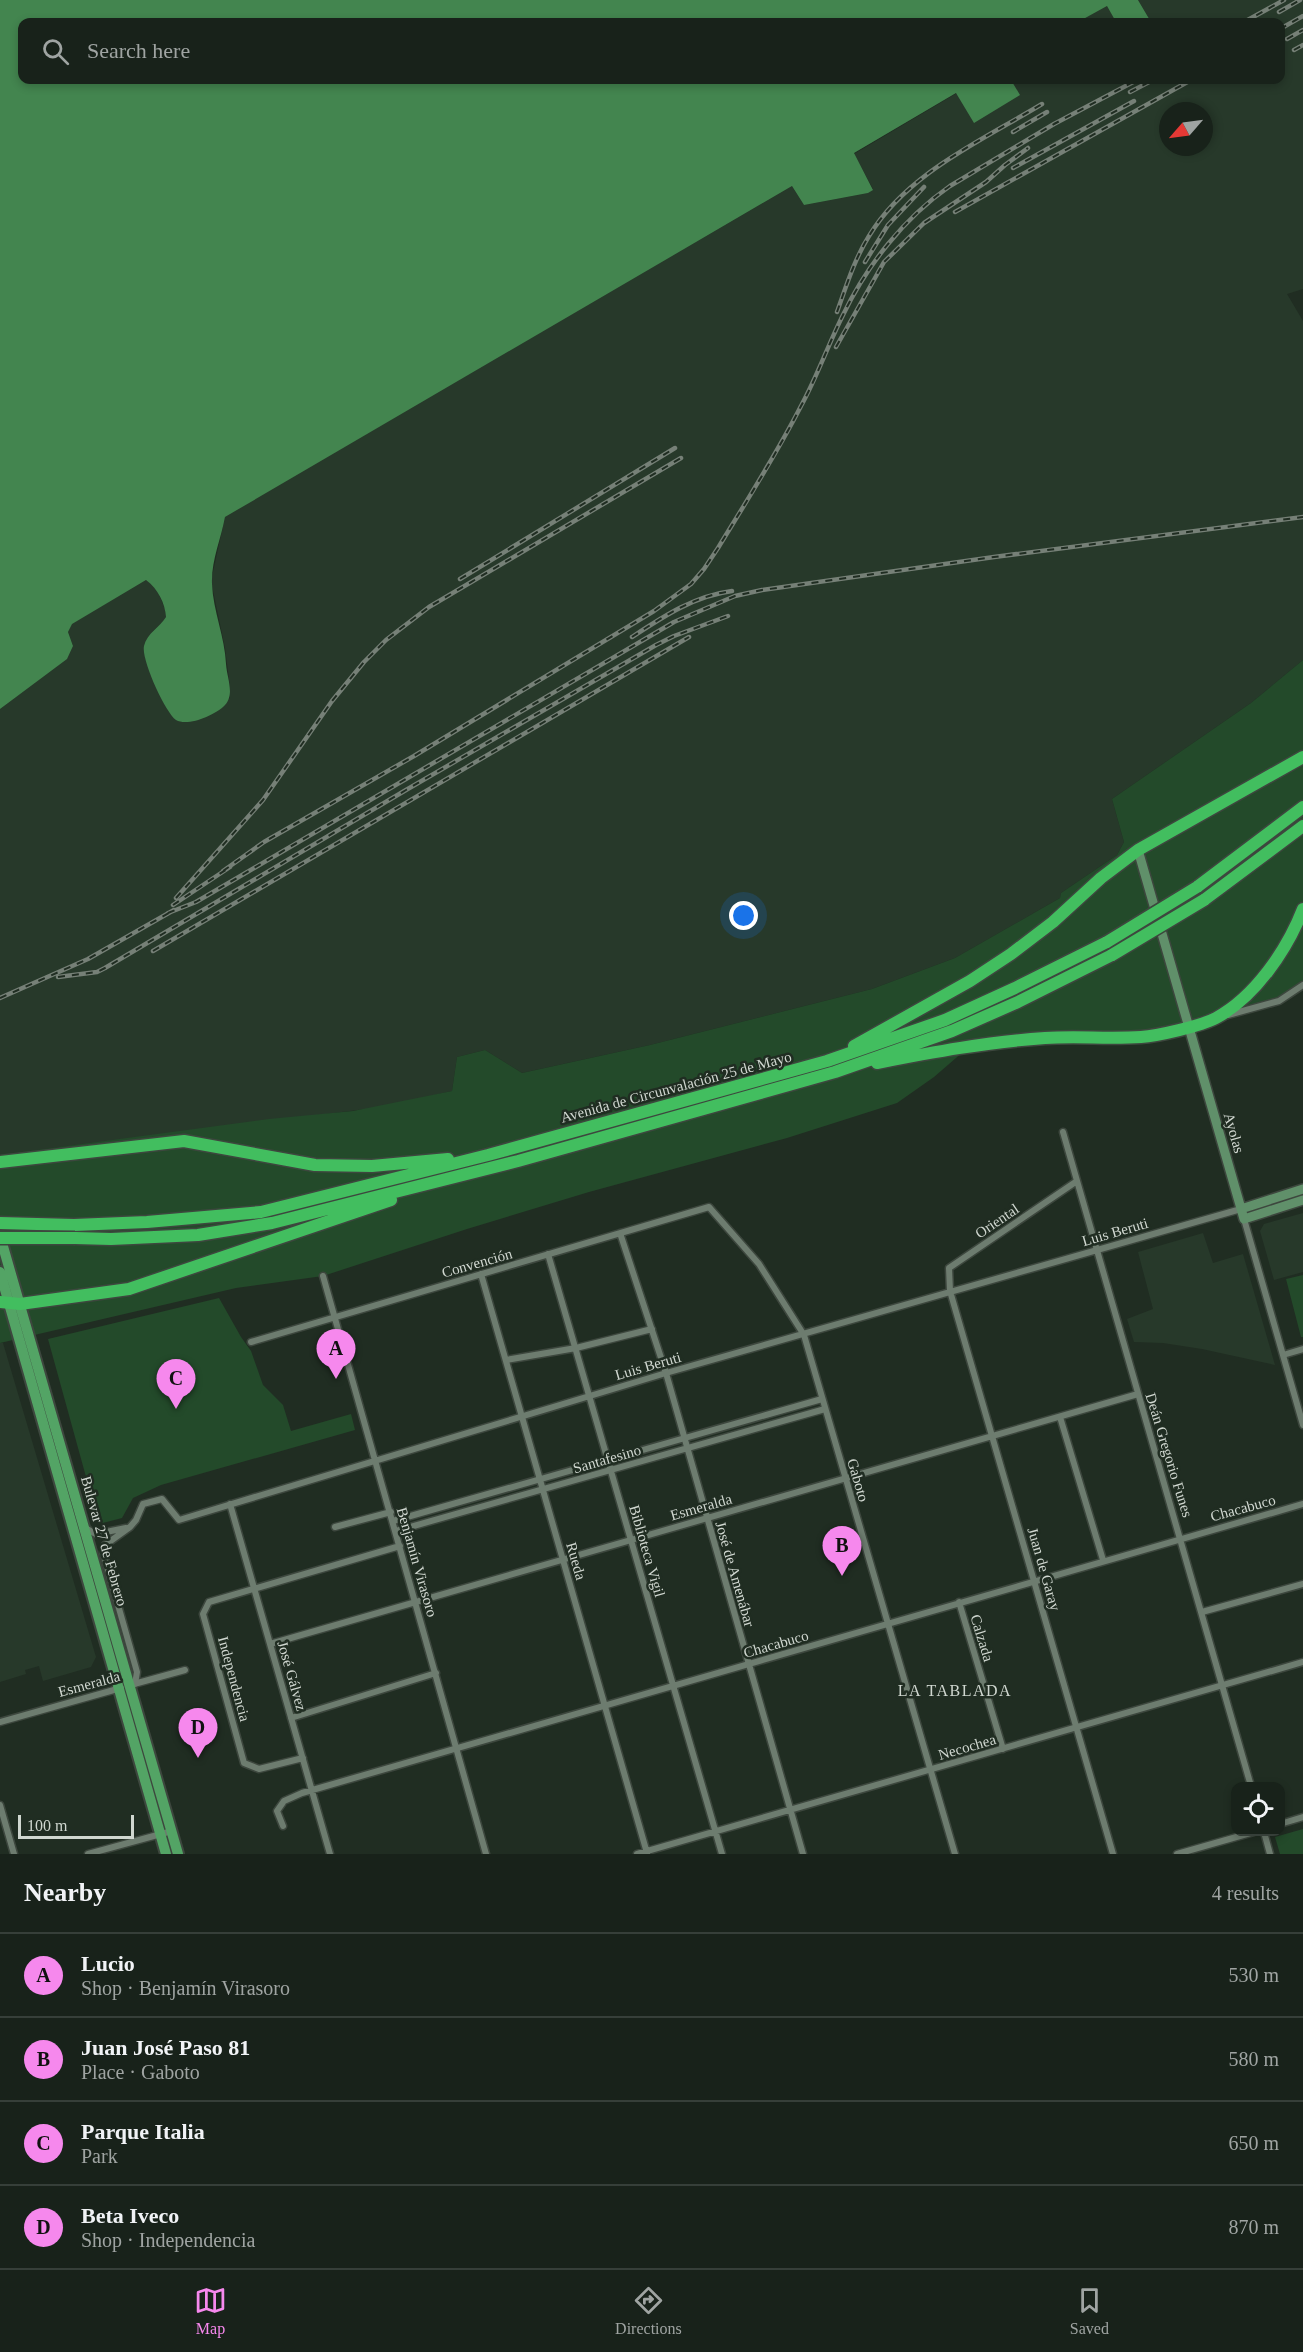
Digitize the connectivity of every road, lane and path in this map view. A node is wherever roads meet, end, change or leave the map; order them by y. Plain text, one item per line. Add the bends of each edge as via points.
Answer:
1 (1303, 757) edge
2 (1303, 807) edge
3 (1303, 826) edge
4 (1138, 850) junction
5 (1303, 909) edge
6 (1303, 985) edge
7 (1215, 1018) junction
8 (1188, 1027) junction
9 (827, 1061) junction
10 (835, 1072) junction
11 (1063, 1132) dead end
12 (488, 1155) junction
13 (0, 1162) edge
14 (466, 1173) junction
15 (1077, 1181) junction
16 (1303, 1190) edge
17 (1303, 1200) edge
18 (709, 1207) joint
19 (1242, 1214) junction
20 (0, 1223) edge
21 (620, 1233) junction
22 (0, 1237) edge
23 (1097, 1250) junction
24 (548, 1254) junction
25 (0, 1272) edge
26 (482, 1274) junction
27 (323, 1276) dead end
28 (950, 1291) junction
29 (10, 1303) edge
30 (335, 1317) junction
31 (652, 1329) junction
32 (804, 1335) junction
33 (250, 1342) dead end
34 (576, 1348) junction
35 (1303, 1349) edge
36 (1283, 1354) junction
37 (506, 1360) junction
38 (666, 1373) junction
39 (1138, 1394) junction
40 (590, 1396) junction
41 (822, 1399) junction
42 (825, 1409) junction
43 (522, 1416) junction
44 (1060, 1417) junction
45 (1303, 1425) edge
46 (993, 1437) junction
47 (684, 1438) junction
48 (687, 1448) junction
49 (376, 1459) junction
50 (608, 1460) junction
51 (611, 1470) junction
52 (541, 1479) junction
53 (845, 1479) junction
54 (543, 1489) junction
55 (230, 1504) junction
56 (1303, 1504) edge
57 (391, 1512) junction
58 (706, 1518) junction
59 (393, 1521) junction
60 (130, 1527) junction
61 (335, 1527) dead end
62 (85, 1528) junction
63 (396, 1531) junction
64 (1181, 1537) junction
65 (631, 1540) junction
66 (400, 1546) junction
67 (563, 1559) junction
68 (1103, 1560) junction
69 (1035, 1580) junction
70 (1303, 1584) edge
71 (254, 1589) junction
72 (416, 1602) junction
73 (959, 1602) junction
74 (1202, 1612) junction
75 (888, 1623) junction
76 (270, 1644) junction
77 (1303, 1662) edge
78 (748, 1664) junction
79 (185, 1670) dead end
80 (436, 1674) junction
81 (133, 1685) junction
82 (674, 1686) junction
83 (1222, 1686) junction
84 (118, 1689) junction
85 (605, 1706) junction
86 (291, 1718) junction
87 (0, 1722) edge
88 (1078, 1727) junction
89 (457, 1748) junction
90 (1003, 1749) junction
91 (303, 1758) junction
92 (931, 1770) junction
93 (1250, 1782) edge
94 (312, 1790) junction
95 (0, 1805) edge
96 (790, 1810) junction
97 (1303, 1817) edge
98 (1285, 1823) edge
99 (283, 1826) dead end
100 (172, 1831) junction
101 (716, 1831) junction
102 (160, 1834) junction
103 (1240, 1836) edge
104 (1265, 1836) edge
105 (647, 1853) edge
106 (14, 1854) edge
107 (88, 1854) edge
108 (166, 1854) edge
109 (178, 1854) edge
110 (330, 1854) edge
111 (486, 1854) edge
112 (637, 1854) edge
113 (722, 1854) edge
114 (803, 1854) edge
115 (955, 1854) edge
116 (1113, 1854) edge
117 (1177, 1854) edge
118 (1270, 1854) edge

1 - 4 highway
2 - 9 highway, Avenida de Circunvalación 25 de Mayo, bridge via 1197,887 1107,942 945,1020
3 - 10 highway, Avenida de Circunvalación 25 de Mayo, bridge via 1204,900 1112,955 963,1026
4 - 8 street, Ayolas
4 - 9 highway via 1053,922 970,981
5 - 7 highway via 1266,974
6 - 7 street via 1279,1001
7 - 8 highway
8 - 10 highway via 1143,1037 1046,1038 970,1045
8 - 19 street, Ayolas
9 - 12 highway, Avenida de Circunvalación 25 de Mayo
10 - 14 highway, Avenida de Circunvalación 25 de Mayo
11 - 15 street, Deán Gregorio Funes
12 - 13 highway via 372,1166 315,1164 184,1141
12 - 20 highway, Avenida de Circunvalación 25 de Mayo via 261,1212 114,1224
14 - 22 highway, Avenida de Circunvalación 25 de Mayo, bridge via 272,1223 198,1235 111,1239
14 - 29 highway via 129,1289
15 - 23 street, Deán Gregorio Funes
15 - 28 street, Oriental via 949,1268
16 - 19 street
17 - 19 street
18 - 21 street, Convención
18 - 32 street, Gaboto via 759,1264
19 - 23 street, Luis Beruti
19 - 36 street, Ayolas
21 - 24 street, Convención
21 - 31 street, José de Amenábar
22 - 29 main road, Bulevar 27 de Febrero
23 - 28 street, Luis Beruti
23 - 39 street, Deán Gregorio Funes
24 - 26 street, Convención
24 - 34 street, Biblioteca Vigil
25 - 29 main road, Bulevar 27 de Febrero
26 - 30 street, Convención
26 - 37 street, Rueda
27 - 30 street, Benjamín Virasoro
28 - 32 street, Luis Beruti
28 - 46 street, Juan de Garay
29 - 62 main road, Bulevar 27 de Febrero
29 - 84 main road, Bulevar 27 de Febrero
30 - 33 street, Convención
30 - 49 street, Benjamín Virasoro
31 - 34 street
31 - 38 street, José de Amenábar
32 - 38 street, Luis Beruti
32 - 41 street, Gaboto
34 - 37 street
34 - 40 street, Biblioteca Vigil
35 - 36 street
36 - 45 street, Ayolas
37 - 43 street, Rueda
38 - 40 street, Luis Beruti
38 - 47 street, José de Amenábar
39 - 44 street, Esmeralda
39 - 64 street, Deán Gregorio Funes
40 - 43 street, Luis Beruti
40 - 50 street, Biblioteca Vigil
41 - 42 street, Gaboto
41 - 47 street, Santafesino
42 - 48 street, Santafesino
42 - 53 street, Gaboto
43 - 49 street, Luis Beruti
43 - 52 street, Rueda
44 - 46 street, Esmeralda
44 - 68 street
46 - 53 street, Esmeralda
46 - 69 street, Juan de Garay
47 - 48 street, José de Amenábar
47 - 50 street, Santafesino
48 - 51 street, Santafesino
48 - 58 street, José de Amenábar
49 - 55 street, Luis Beruti
49 - 57 street, Benjamín Virasoro
50 - 51 street, Biblioteca Vigil
50 - 52 street, Santafesino
51 - 54 street, Santafesino
51 - 65 street, Biblioteca Vigil
52 - 54 street, Rueda
52 - 59 street, Santafesino
53 - 58 street, Esmeralda
53 - 75 street, Gaboto
54 - 63 street, Santafesino
54 - 67 street, Rueda
55 - 60 street, Luis Beruti via 178,1520 162,1499 143,1504
55 - 71 street, José Gálvez
56 - 64 street, Chacabuco
57 - 59 street, Benjamín Virasoro
57 - 61 street
58 - 65 street, Esmeralda
58 - 78 street, José de Amenábar
59 - 63 street, Benjamín Virasoro
60 - 62 street via 96,1534
60 - 81 street via 109,1541 103,1552 137,1672
62 - 81 main road, Bulevar 27 de Febrero
63 - 66 street, Benjamín Virasoro
64 - 68 street, Chacabuco
64 - 74 street, Deán Gregorio Funes
65 - 67 street, Esmeralda
65 - 82 street, Biblioteca Vigil
66 - 71 street
66 - 72 street, Benjamín Virasoro
67 - 72 street, Esmeralda
67 - 85 street, Rueda
68 - 69 street, Chacabuco
69 - 73 street, Chacabuco
69 - 88 street, Juan de Garay
70 - 74 street
71 - 76 street, José Gálvez
71 - 91 street, Independencia via 209,1602 203,1614 244,1763 259,1769
72 - 76 street, Esmeralda
72 - 80 street, Benjamín Virasoro
73 - 75 street, Chacabuco
73 - 90 street, Calzada
74 - 83 street, Deán Gregorio Funes
75 - 78 street, Chacabuco
75 - 92 street, Gaboto
76 - 86 street, José Gálvez
77 - 83 street, Necochea
78 - 82 street, Chacabuco
78 - 96 street, José de Amenábar
79 - 81 street, Esmeralda
80 - 86 street
80 - 89 street, Benjamín Virasoro
81 - 84 street, Esmeralda
81 - 100 main road, Bulevar 27 de Febrero
82 - 85 street, Chacabuco
82 - 101 street, Biblioteca Vigil
83 - 88 street, Necochea
83 - 93 street, Deán Gregorio Funes
84 - 87 street, Esmeralda
84 - 102 main road, Bulevar 27 de Febrero
85 - 89 street, Chacabuco
85 - 105 street, Rueda
86 - 91 street, José Gálvez
88 - 90 street, Necochea
88 - 116 street, Juan de Garay
89 - 94 street, Chacabuco
89 - 111 street, Benjamín Virasoro
90 - 92 street, Necochea
91 - 94 street, José Gálvez
92 - 96 street, Necochea
92 - 115 street, Gaboto
94 - 99 street, Chacabuco via 284,1801 277,1811
94 - 110 street, José Gálvez
95 - 106 street
96 - 101 street, Necochea
96 - 114 street, José de Amenábar
97 - 98 street
100 - 102 street
100 - 109 main road, Bulevar 27 de Febrero
101 - 105 street, Necochea
101 - 113 street, Biblioteca Vigil
102 - 107 street
102 - 108 main road, Bulevar 27 de Febrero
103 - 117 street
104 - 118 street
105 - 112 street, Necochea

